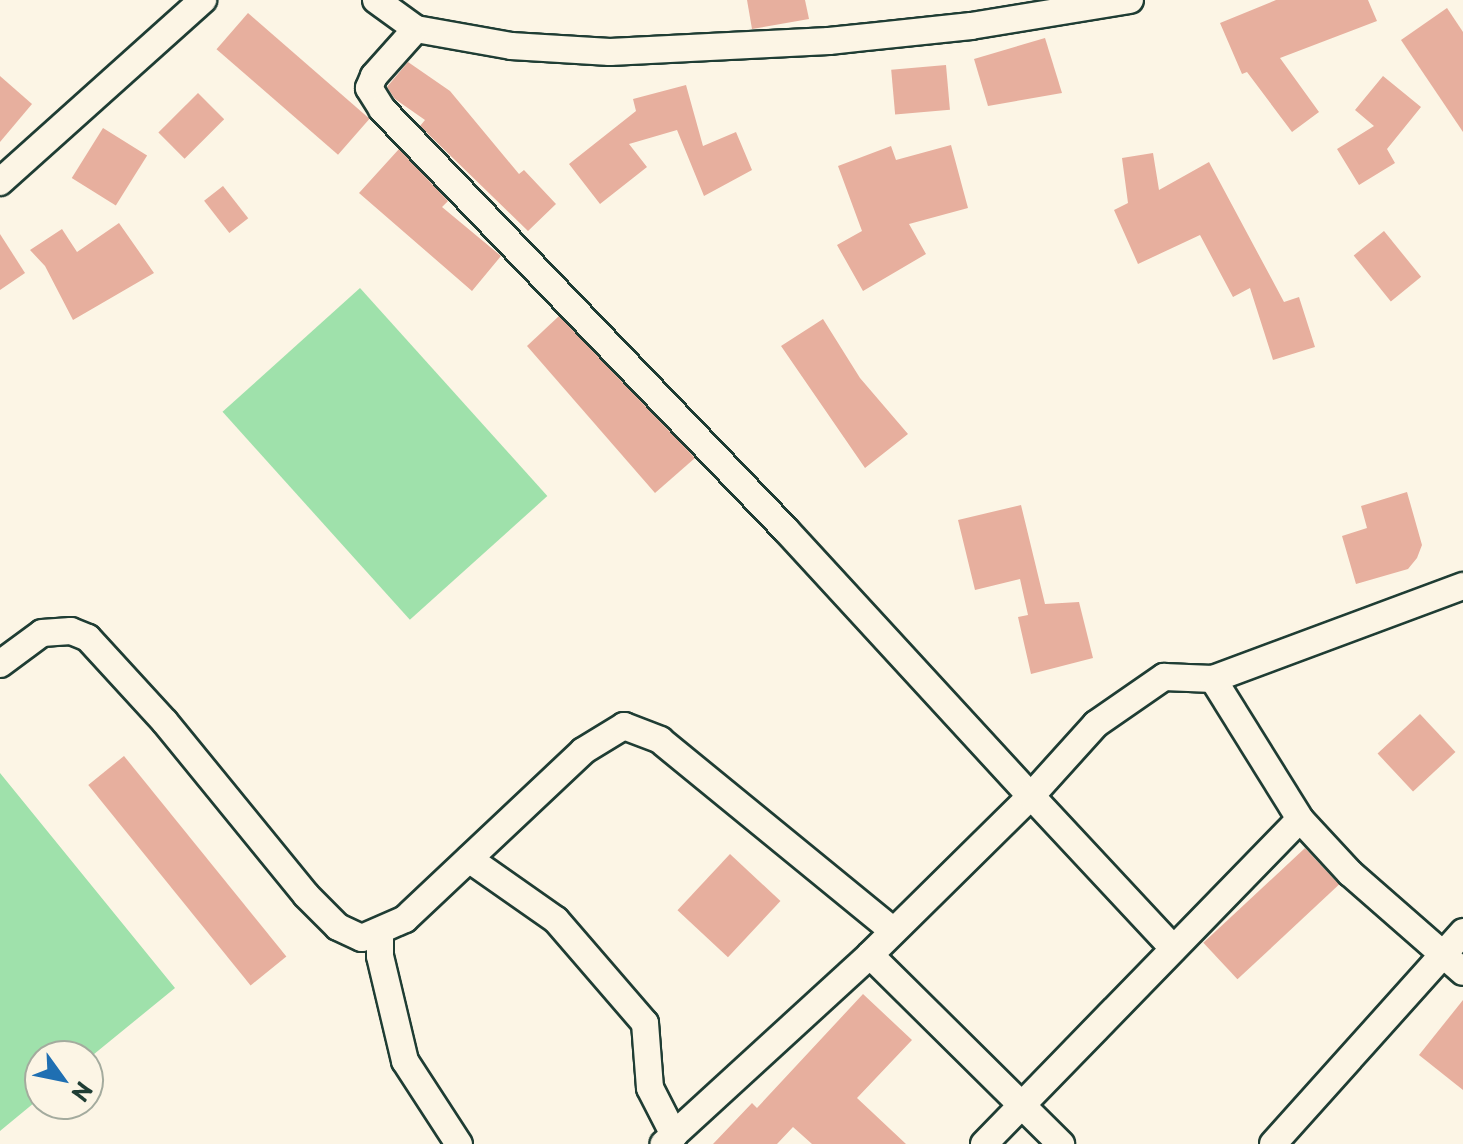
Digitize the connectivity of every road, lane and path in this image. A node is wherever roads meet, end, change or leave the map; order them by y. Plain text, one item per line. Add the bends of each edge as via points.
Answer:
1 (203, 0) edge
2 (376, 0) edge
3 (1130, 0) edge
4 (416, 29) junction
5 (0, 182) edge
6 (1463, 586) edge
7 (0, 664) edge
8 (1213, 679) junction
9 (1031, 796) junction
10 (1300, 819) junction
11 (469, 859) junction
12 (893, 931) junction
13 (380, 932) junction
14 (1463, 932) edge
15 (1172, 947) junction
16 (1440, 954) junction
17 (870, 955) junction
18 (1463, 972) edge
19 (1024, 1106) junction
20 (669, 1140) edge
21 (459, 1144) edge
22 (984, 1144) edge
23 (1061, 1144) edge
24 (1273, 1144) edge

1 - 5 street
2 - 4 street
3 - 4 street via 971,26 716,49 610,52 511,46
4 - 9 street via 374,76 369,88 382,109 786,530
6 - 8 street
7 - 13 street via 42,633 71,631 88,638 165,722 306,895 349,933 362,938
8 - 9 street via 1164,677 1096,724
8 - 10 street
9 - 12 street
9 - 15 street
10 - 15 street
10 - 16 street via 1350,873
11 - 12 street via 583,751 624,726 660,740
11 - 13 street via 405,919
11 - 20 street via 556,920 645,1023 650,1088
12 - 17 street
13 - 21 street via 380,956 405,1061
14 - 16 street
15 - 19 street
16 - 18 street
16 - 24 street
17 - 19 street
17 - 20 street
19 - 22 street
19 - 23 street

